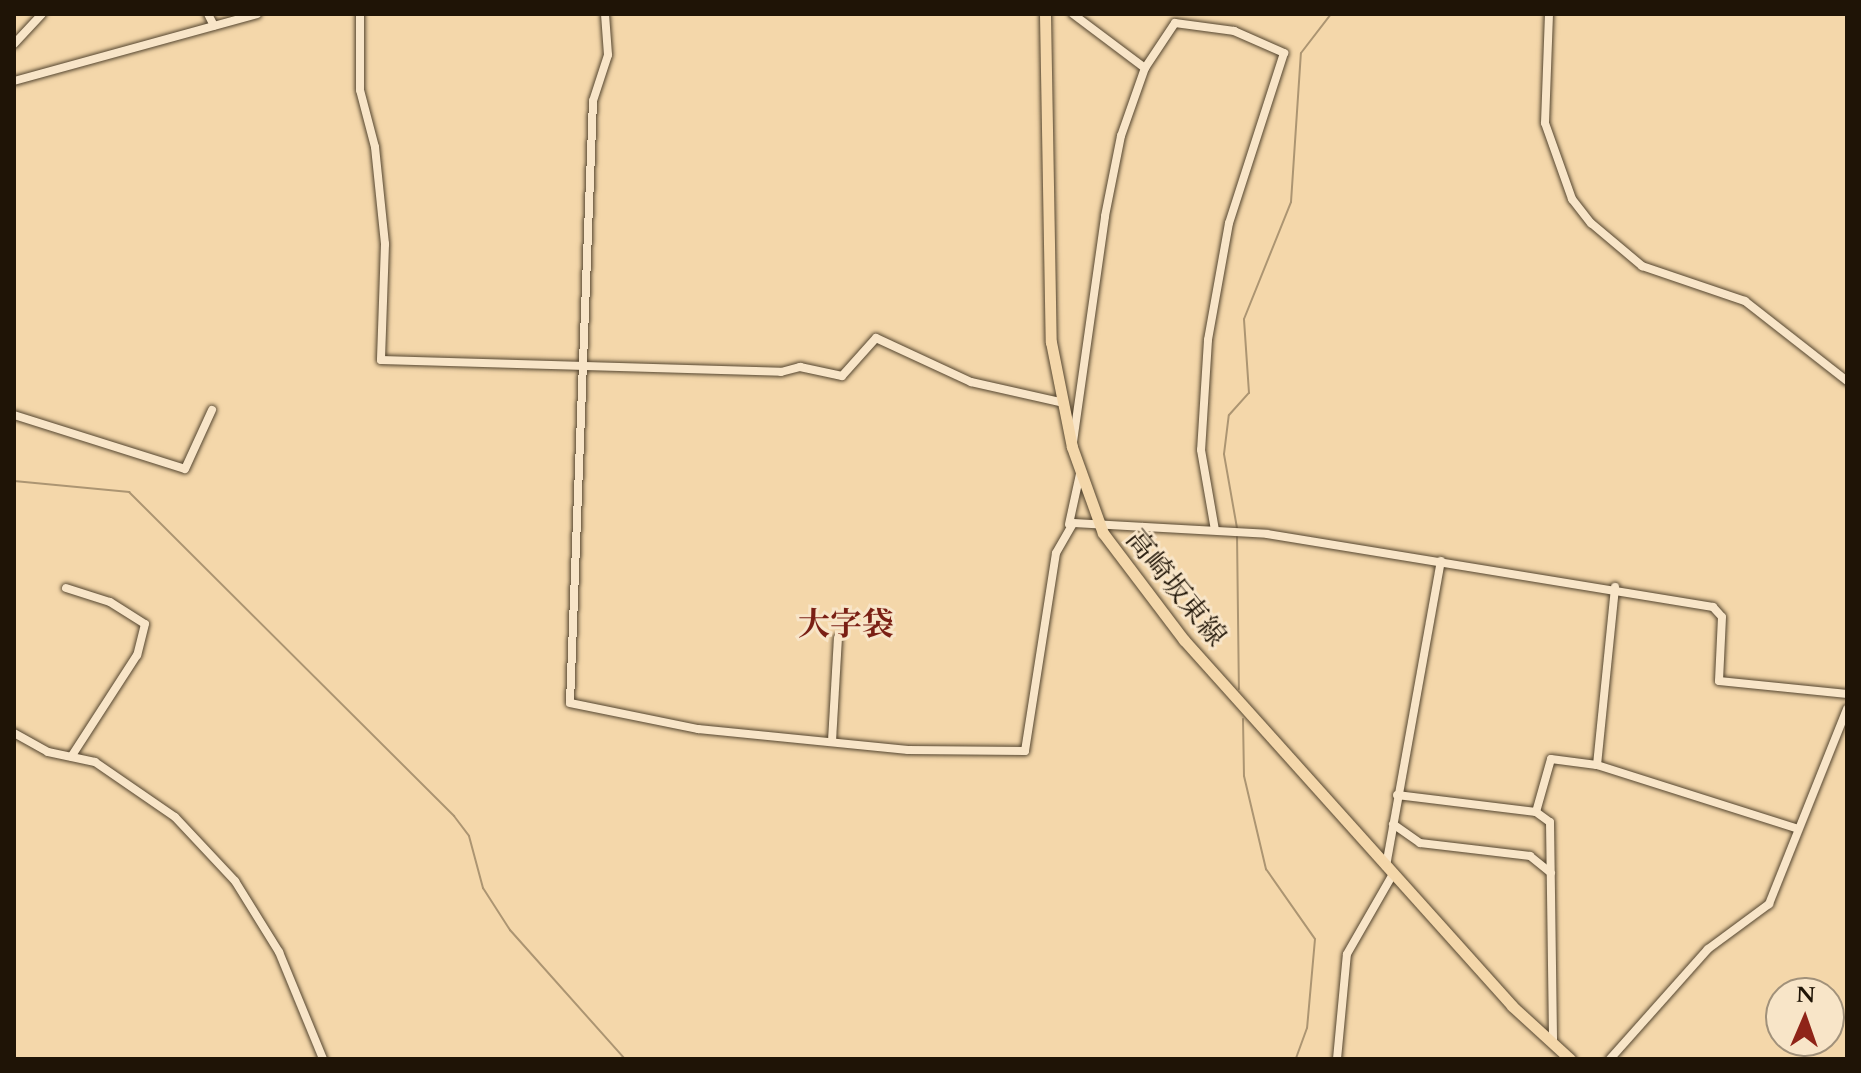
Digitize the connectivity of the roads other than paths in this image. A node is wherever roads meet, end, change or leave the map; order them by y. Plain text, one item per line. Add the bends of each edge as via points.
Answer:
1 (42, 14) edge
2 (208, 14) edge
3 (257, 14) edge
4 (360, 14) edge
5 (605, 14) edge
6 (1045, 14) edge
7 (1073, 14) edge
8 (1549, 14) edge
9 (214, 26) junction
10 (14, 44) edge
11 (1145, 68) junction
12 (14, 81) edge
13 (583, 366) junction
14 (1847, 381) edge
15 (1060, 402) junction
16 (212, 410) dead end
17 (14, 415) edge
18 (1072, 447) junction
19 (1080, 474) junction
20 (1069, 524) junction
21 (1098, 524) junction
22 (1215, 530) junction
23 (1441, 561) junction
24 (1615, 587) junction
25 (66, 588) dead end
26 (838, 638) dead end
27 (1847, 694) edge
28 (1847, 709) edge
29 (14, 733) edge
30 (832, 741) junction
31 (71, 757) junction
32 (1597, 765) junction
33 (1397, 795) junction
34 (1536, 812) junction
35 (1393, 824) junction
36 (1796, 828) junction
37 (1389, 870) junction
38 (1551, 873) junction
39 (1553, 1044) junction
40 (323, 1059) edge
41 (1337, 1059) edge
42 (1570, 1059) edge
43 (1610, 1059) edge

1 - 10 street
2 - 9 street
3 - 9 street
4 - 13 street via 360,90 375,147 385,244 381,360
5 - 13 street via 608,55 593,101
6 - 15 main road, 高崎坂東線 via 1048,318
7 - 11 street
8 - 14 street via 1545,123 1572,199 1591,223 1642,266 1745,301
9 - 12 street
11 - 18 street via 1121,136 1105,216
11 - 22 street via 1175,23 1234,31 1284,53 1229,223 1208,340 1201,450
13 - 15 street via 800,367 842,376 876,338 971,382
13 - 30 street via 570,703 698,729
15 - 18 main road, 高崎坂東線
16 - 17 street via 185,469
18 - 19 main road, 高崎坂東線
19 - 20 street
19 - 21 main road, 高崎坂東線
20 - 21 street
20 - 30 street via 1056,553 1028,750
21 - 22 street
21 - 37 main road, 高崎坂東線 via 1134,582
22 - 23 street
23 - 24 street
23 - 33 street
24 - 27 street via 1722,612 1719,681
24 - 32 street
25 - 31 street via 110,602 145,624 137,655
26 - 30 street
28 - 36 street
29 - 31 street
31 - 40 street via 95,762 175,817 235,881 305,1004
32 - 34 street via 1548,760
32 - 36 street
33 - 34 street
33 - 35 street
34 - 38 street via 1552,827
35 - 37 street
35 - 38 street via 1420,843 1530,856
36 - 43 street via 1769,904 1708,949
37 - 39 main road, 高崎坂東線
37 - 41 street via 1347,954
38 - 39 street
39 - 42 main road, 高崎坂東線

